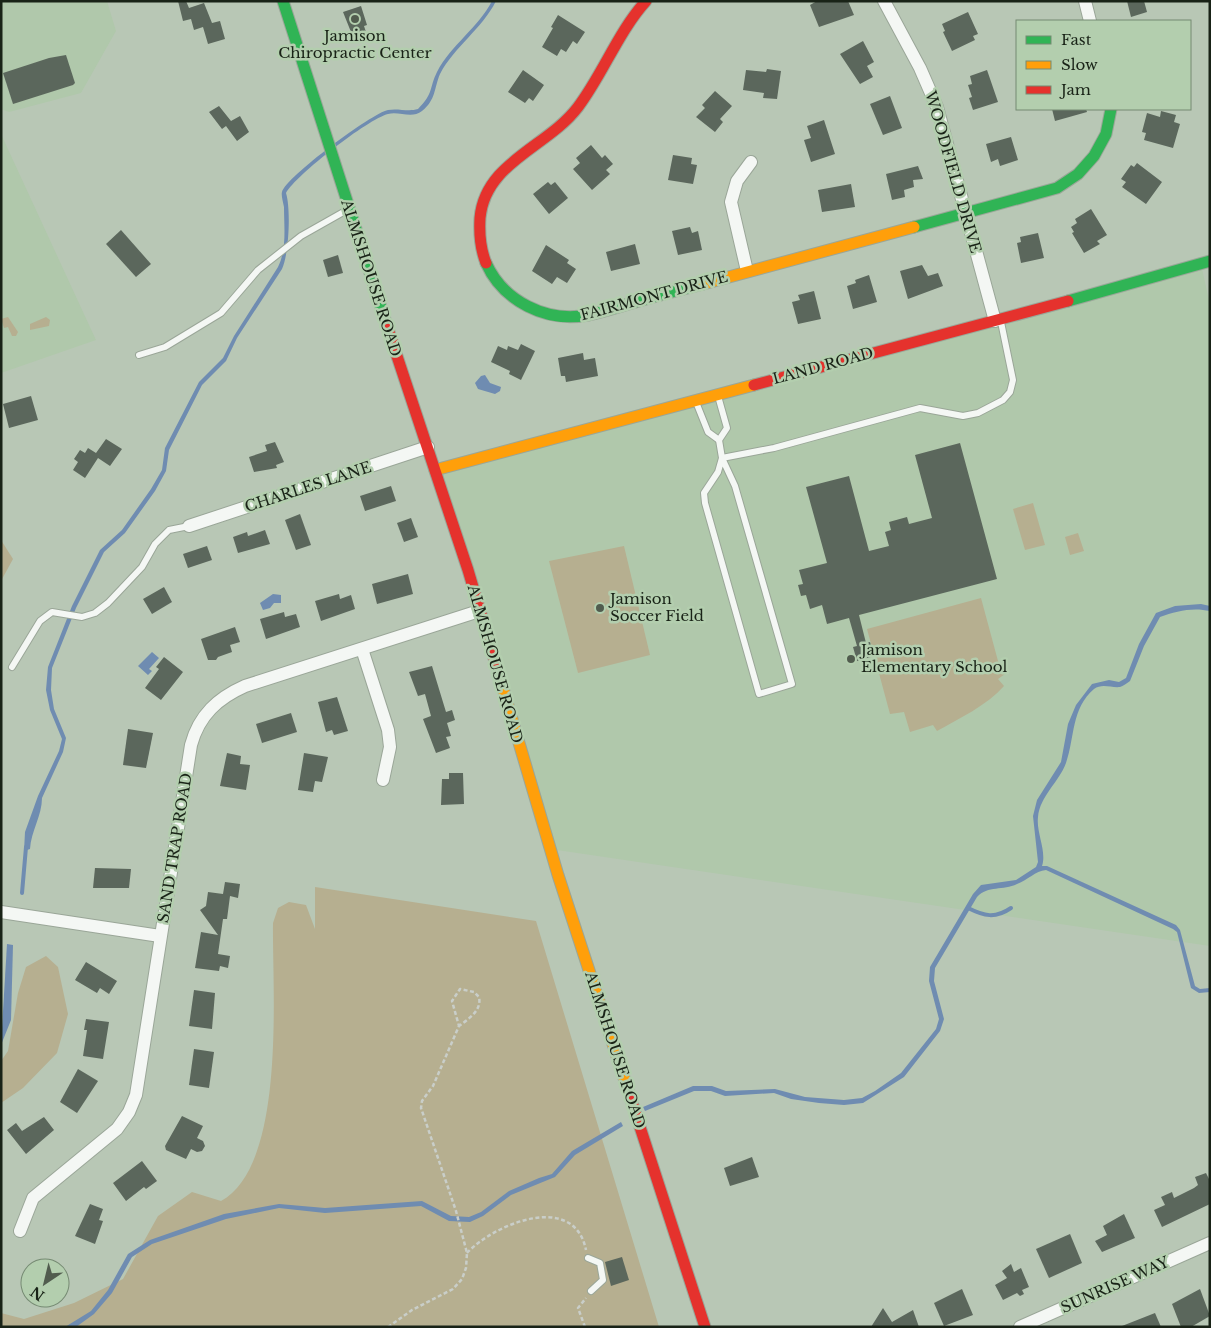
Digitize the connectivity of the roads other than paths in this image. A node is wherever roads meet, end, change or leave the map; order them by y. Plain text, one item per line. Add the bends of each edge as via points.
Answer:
1 (282, 1) edge
2 (646, 1) edge
3 (884, 1) edge
4 (1085, 1) edge
5 (1090, 20) edge
6 (1111, 110) edge
7 (751, 162) dead end
8 (348, 210) junction
9 (966, 213) junction
10 (1210, 261) edge
11 (747, 271) junction
12 (997, 320) junction
13 (140, 354) dead end
14 (717, 394) junction
15 (695, 400) junction
16 (719, 440) junction
17 (428, 447) junction
18 (722, 458) junction
19 (435, 470) junction
20 (189, 526) joint
21 (479, 611) junction
22 (362, 649) junction
23 (12, 667) dead end
24 (383, 780) dead end
25 (1, 912) edge
26 (160, 936) junction
27 (20, 1231) dead end
28 (1210, 1243) edge
29 (588, 1258) road end
30 (591, 1291) road end
31 (705, 1327) edge
32 (1020, 1327) edge

1 - 8 street, ALMSHOUSE ROAD
2 - 11 street, FAIRMONT DRIVE via 574,111 506,166 490,185 478,224 482,256 494,279 512,298 541,314 569,318
3 - 9 street, WOODFIELD DRIVE via 932,92
4 - 5 street
6 - 9 street, FAIRMONT DRIVE via 1104,140 1096,155 1072,180 1040,193
7 - 11 street via 737,181 731,202
8 - 13 lane via 301,236 258,270 221,313 164,347
8 - 17 street, ALMSHOUSE ROAD
9 - 11 street, FAIRMONT DRIVE
9 - 12 street, WOODFIELD DRIVE
10 - 12 street, LAND ROAD
12 - 14 street, LAND ROAD
12 - 18 lane via 1013,380 1010,392 1003,400 978,413 962,416 920,408 774,448
14 - 15 street, LAND ROAD
14 - 16 lane via 727,428
15 - 16 lane via 708,432
15 - 19 street, LAND ROAD
16 - 18 lane
17 - 19 street, ALMSHOUSE ROAD
17 - 20 street, CHARLES LANE
18 - 18 lane via 718,472 704,492 705,503 759,694 792,684 735,486
19 - 21 street, ALMSHOUSE ROAD
20 - 23 lane via 169,530 155,544 142,567 95,614 82,617 52,612 40,621
21 - 22 street, SAND TRAP ROAD
21 - 31 street, ALMSHOUSE ROAD via 555,867
22 - 24 street via 389,740
22 - 26 street, SAND TRAP ROAD via 230,693 200,722 191,745
25 - 26 street
26 - 27 street, SAND TRAP ROAD via 141,1076 133,1104 117,1129 33,1198
28 - 32 street, SUNRISE WAY
29 - 30 lane via 600,1263 603,1273 603,1280

